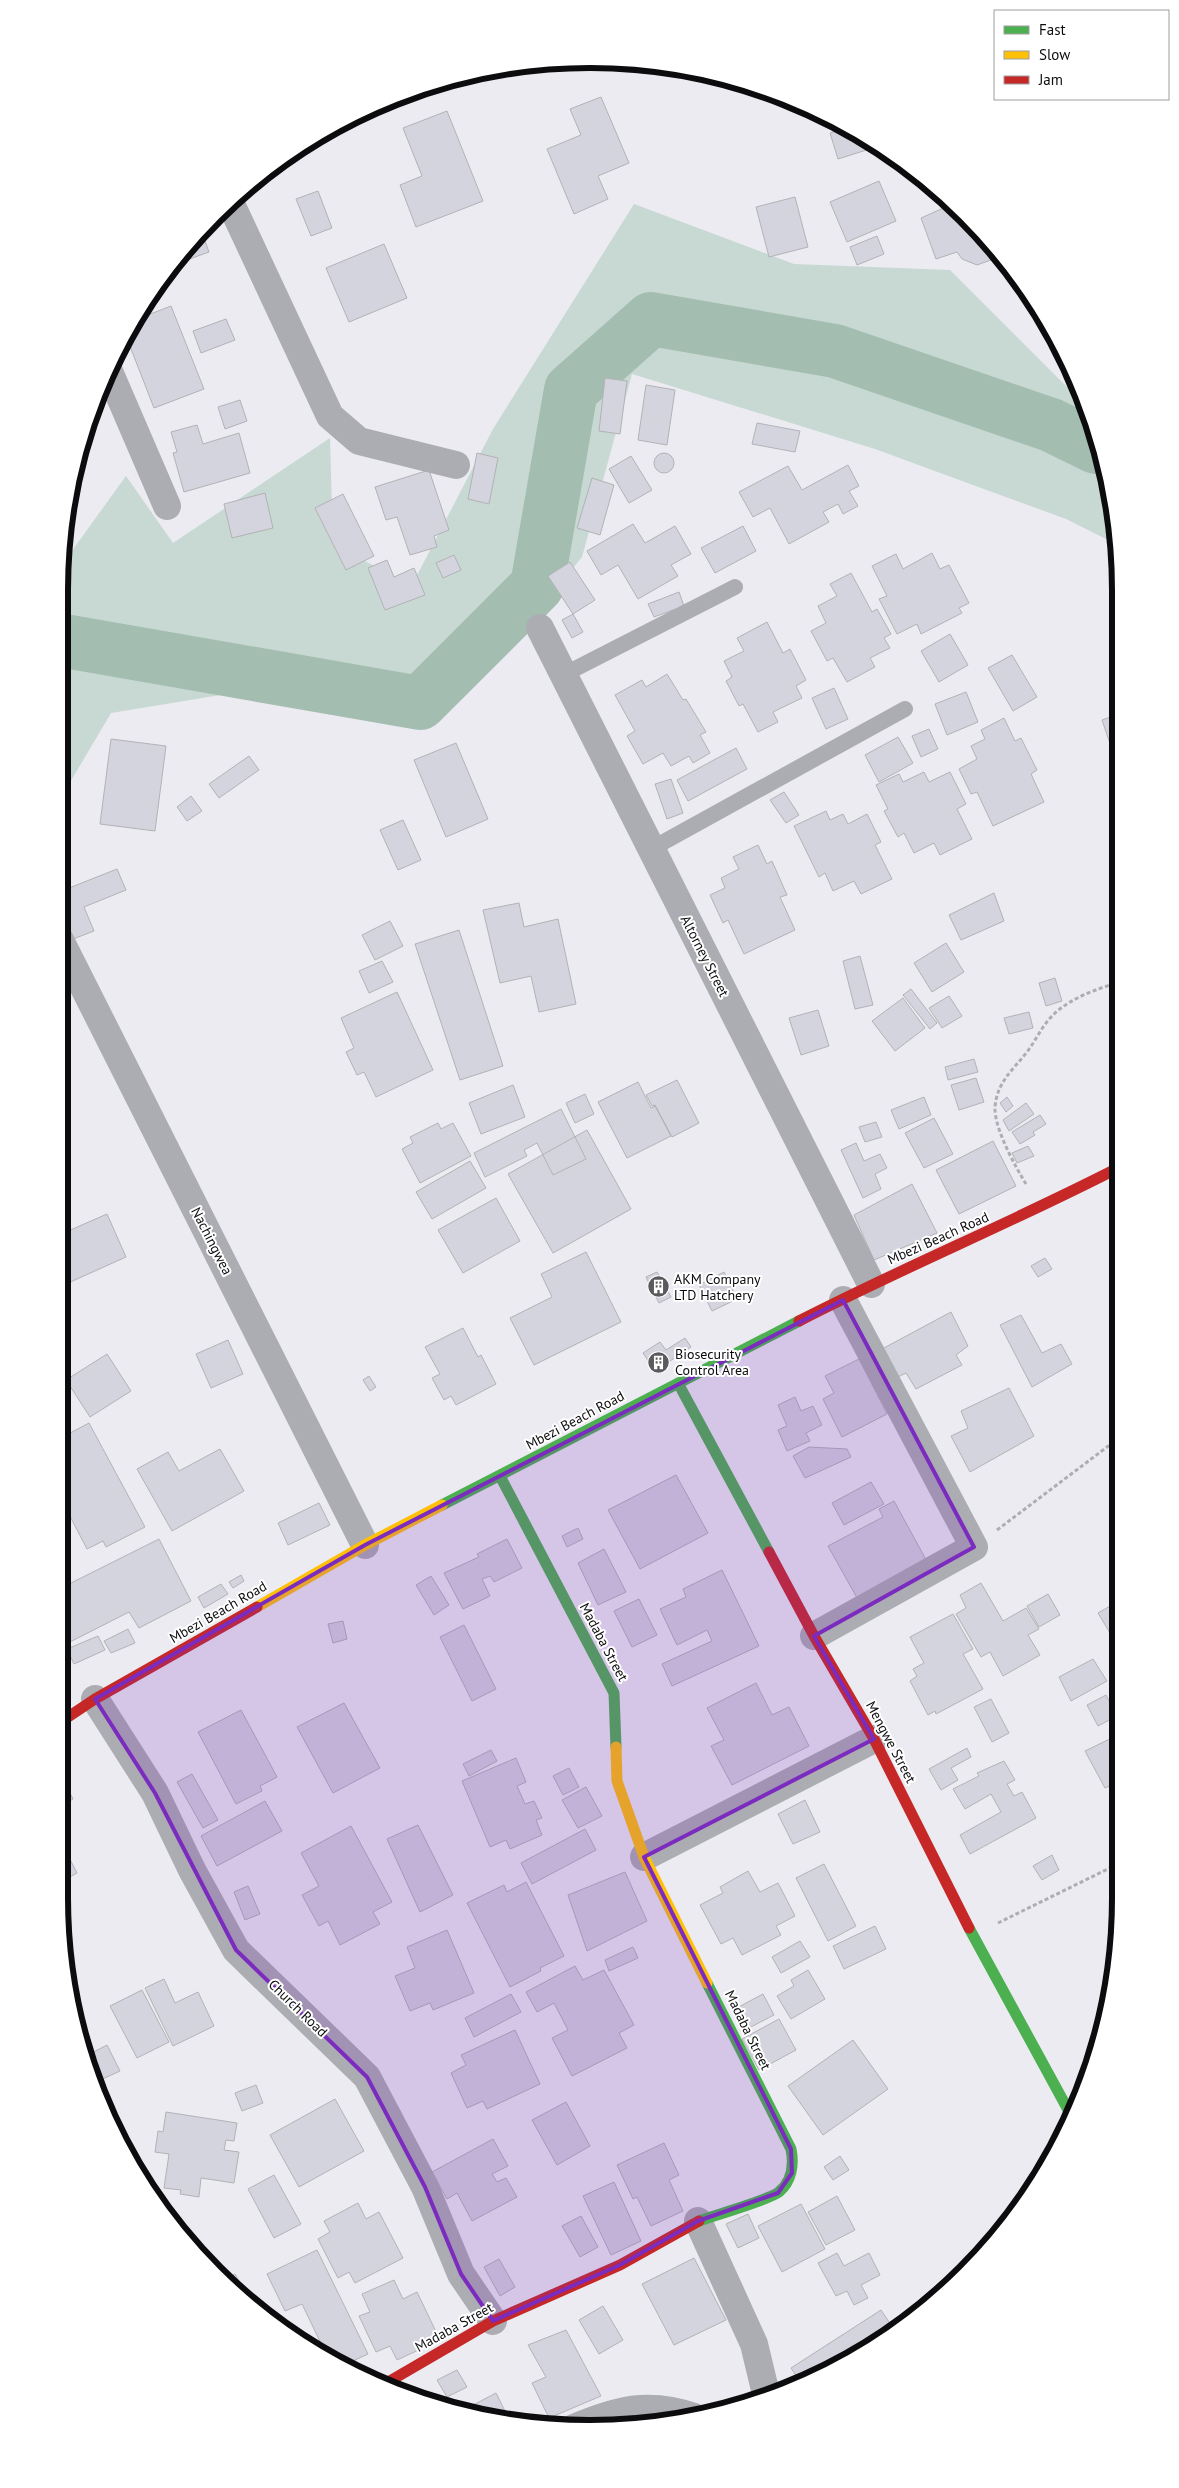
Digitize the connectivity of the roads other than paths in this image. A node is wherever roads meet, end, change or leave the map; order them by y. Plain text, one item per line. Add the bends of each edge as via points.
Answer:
1 (233, 208) edge
2 (112, 379) edge
3 (456, 465) dead end
4 (168, 506) dead end
5 (735, 587) dead end
6 (540, 628) dead end
7 (563, 675) junction
8 (905, 709) dead end
9 (651, 849) junction
10 (68, 956) edge
11 (1112, 1171) edge
12 (871, 1284) junction
13 (842, 1300) junction
14 (678, 1383) junction
15 (500, 1476) junction
16 (364, 1545) junction
17 (814, 1636) junction
18 (95, 1699) junction
19 (68, 1717) edge
20 (874, 1739) junction
21 (644, 1857) junction
22 (1067, 2109) edge
23 (698, 2221) junction
24 (493, 2322) junction
25 (390, 2381) edge
26 (765, 2390) edge
27 (677, 2412) edge
28 (594, 2420) edge

1 - 3 street via 330,416 359,441
2 - 4 street
5 - 7 lane
6 - 7 street, Altorney Street
7 - 9 street, Altorney Street
8 - 9 lane
9 - 12 street, Altorney Street
10 - 16 street, Nachingwea
11 - 12 street, Mbezi Beach Road via 1042,1208
12 - 13 street, Mbezi Beach Road
13 - 14 street, Mbezi Beach Road
13 - 17 street via 974,1547
14 - 15 street, Mbezi Beach Road
14 - 17 street, Mengwe Street
15 - 16 street, Mbezi Beach Road
15 - 21 street, Madaba Street via 614,1693 617,1781
16 - 18 street, Mbezi Beach Road
17 - 20 street, Mengwe Street
18 - 19 street, Mbezi Beach Road
18 - 24 street, Church Road via 155,1793 236,1950 367,2077 424,2187 461,2274
20 - 21 street
20 - 22 street, Mengwe Street via 973,1936
21 - 23 street, Madaba Street via 790,2149 793,2161 787,2185 778,2193
23 - 24 street, Madaba Street via 620,2265
23 - 26 street via 754,2344
24 - 25 street, Madaba Street
27 - 28 street via 636,2408

